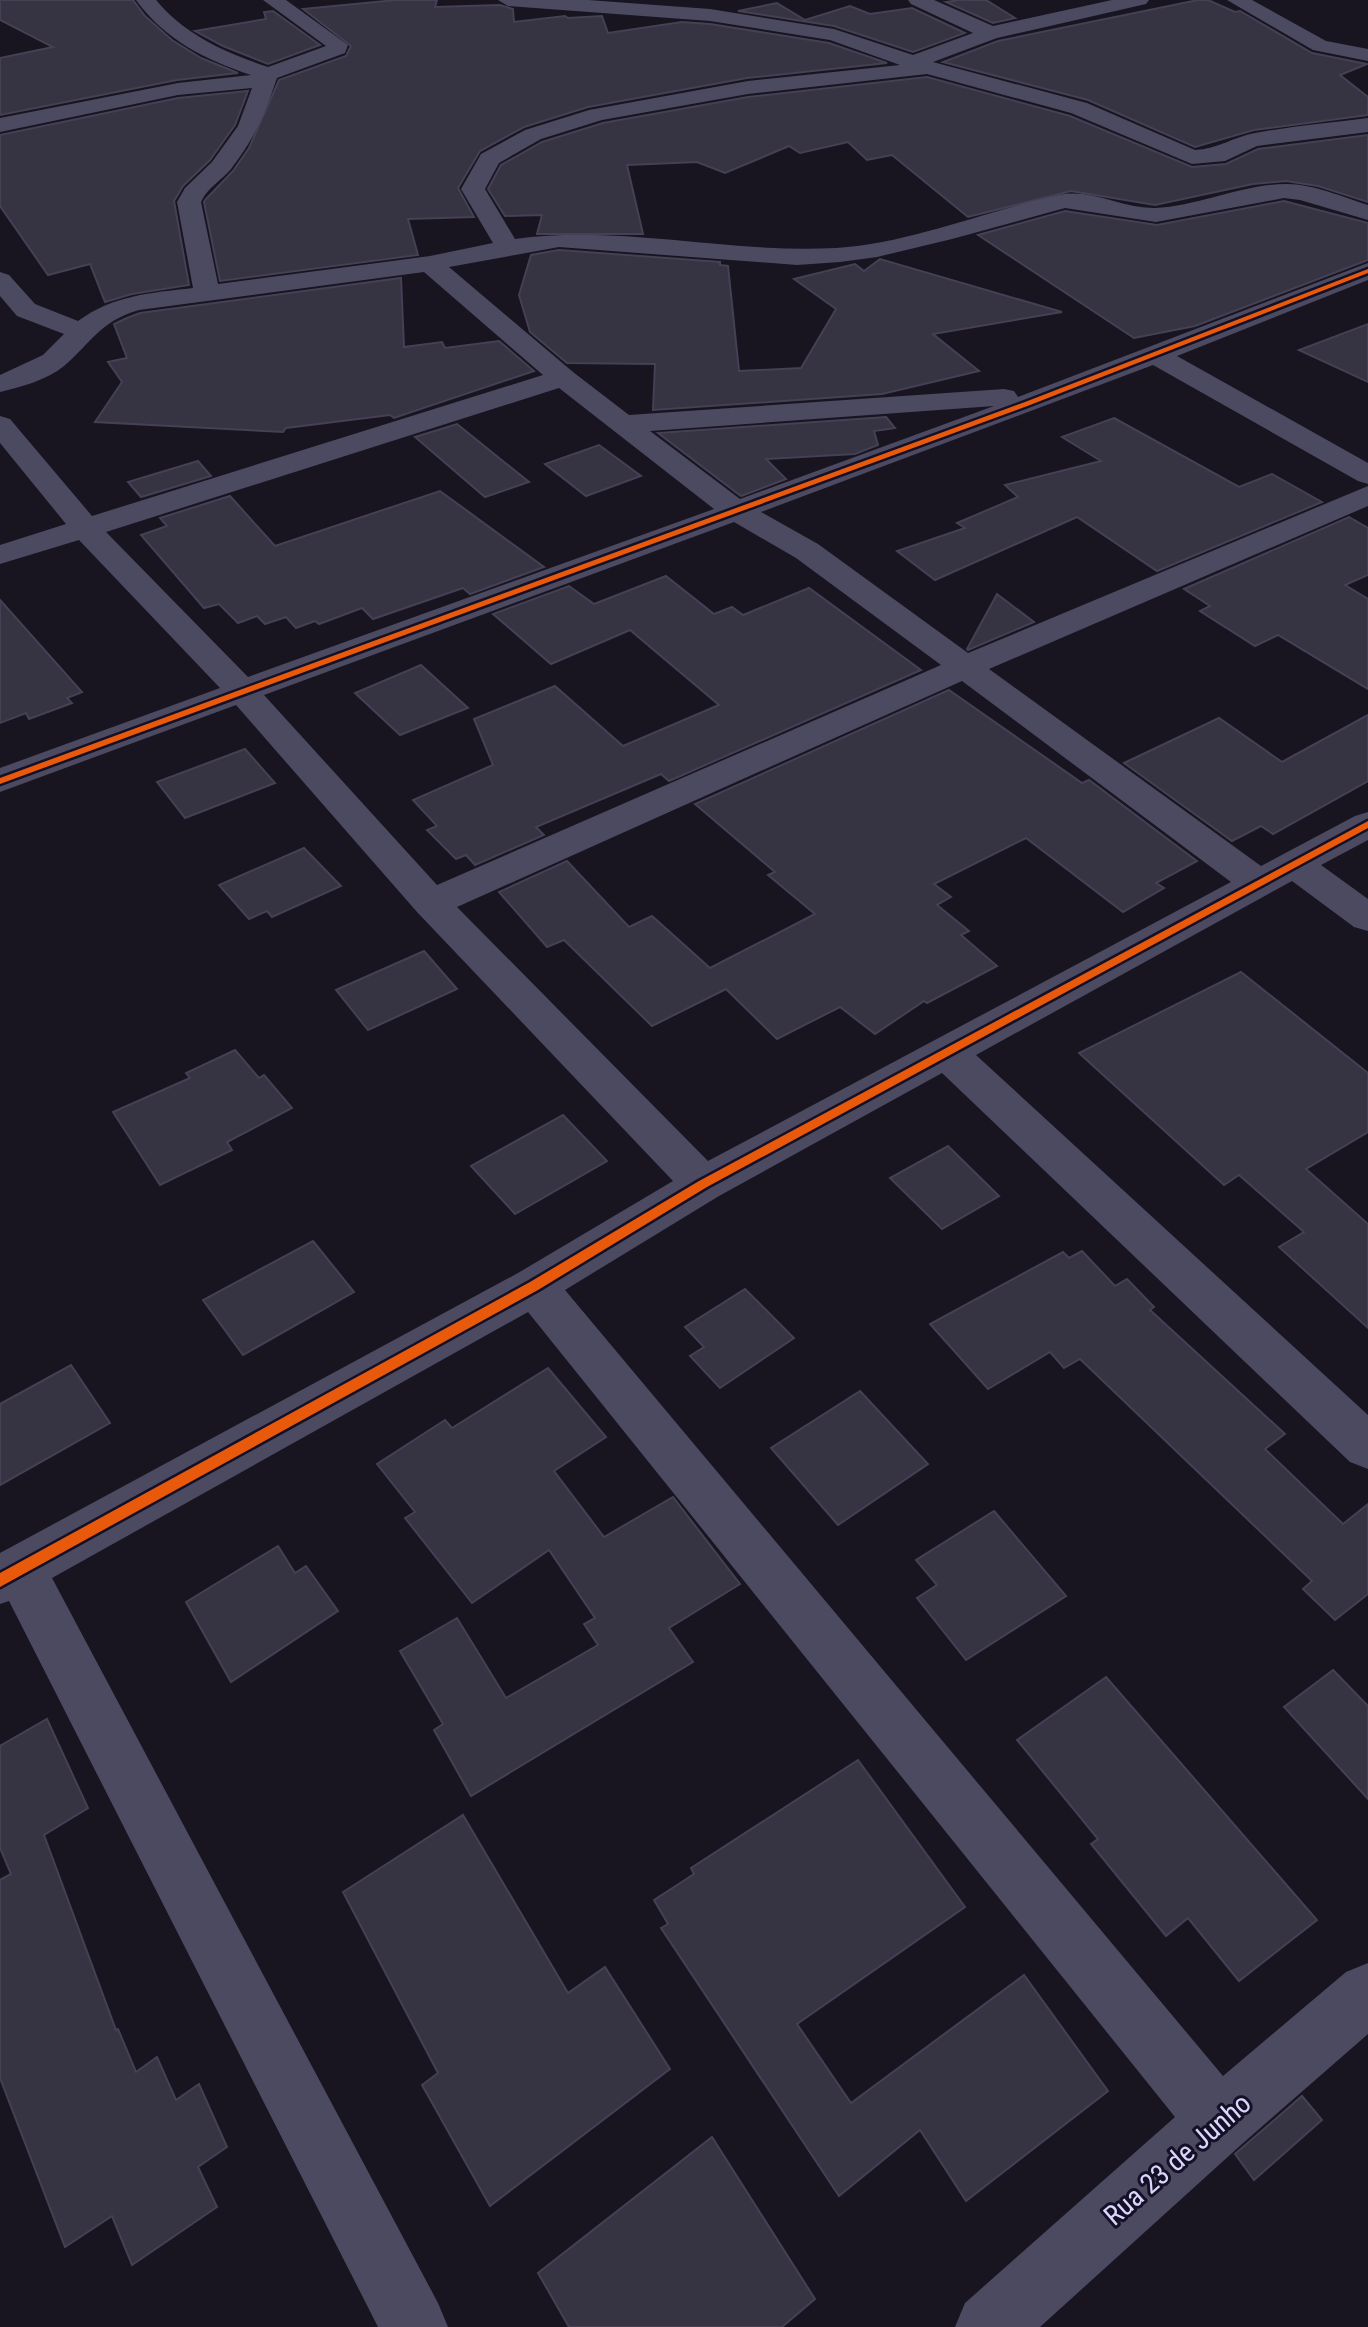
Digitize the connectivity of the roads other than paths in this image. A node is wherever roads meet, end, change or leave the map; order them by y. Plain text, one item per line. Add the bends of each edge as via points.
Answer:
1 (146, 0) edge
2 (273, 0) edge
3 (508, 0) edge
4 (918, 0) edge
5 (1139, 0) edge
6 (1237, 0) edge
7 (991, 33) junction
8 (1368, 55) edge
9 (922, 65) junction
10 (266, 77) junction
11 (0, 125) edge
12 (1368, 125) edge
13 (1368, 213) edge
14 (508, 247) junction
15 (430, 264) junction
16 (1368, 271) edge
17 (0, 280) edge
18 (206, 291) junction
19 (81, 331) junction
20 (1158, 356) junction
21 (563, 378) junction
22 (0, 384) edge
23 (1059, 393) junction
24 (623, 424) junction
25 (0, 425) edge
26 (1368, 475) edge
27 (1368, 495) edge
28 (735, 510) junction
29 (85, 528) junction
30 (0, 555) edge
31 (967, 666) junction
32 (241, 690) junction
33 (0, 781) edge
34 (1368, 824) edge
35 (1276, 873) junction
36 (431, 903) junction
37 (1368, 918) edge
38 (948, 1054) junction
39 (703, 1184) junction
40 (534, 1286) junction
41 (1368, 1447) edge
42 (10, 1574) edge
43 (1368, 1994) edge
44 (1219, 2121) junction
45 (414, 2327) edge
46 (989, 2327) edge

1 - 10 street via 205,52
2 - 10 street via 338,49
3 - 9 street via 773,24 851,39
4 - 7 street
5 - 7 street
6 - 8 street via 1320,46
7 - 9 street
9 - 12 street via 1050,98 1192,157 1205,158 1254,140
9 - 14 street via 679,96 526,136 488,160 473,183
10 - 11 street
10 - 18 street via 249,127 189,202
13 - 14 street via 1284,191 1156,215 1064,201 840,255 797,257 590,240
14 - 15 street
15 - 18 street
15 - 21 street
16 - 20 street
17 - 19 street via 26,310
18 - 19 street via 109,311
19 - 22 street via 53,361
20 - 23 street
20 - 26 street
21 - 24 street
21 - 29 street
23 - 24 street
23 - 28 street
24 - 28 street
25 - 29 street
27 - 31 street
28 - 31 street via 807,551
28 - 32 street
29 - 30 street
29 - 32 street
31 - 35 street
31 - 36 street
32 - 33 street
32 - 36 street
34 - 35 street
35 - 37 street
35 - 38 street
36 - 39 street
38 - 39 street
38 - 41 street
39 - 40 street
40 - 42 street
40 - 44 street
42 - 45 street
43 - 44 street, Rua 23 de Junho
44 - 46 street, Rua 23 de Junho

